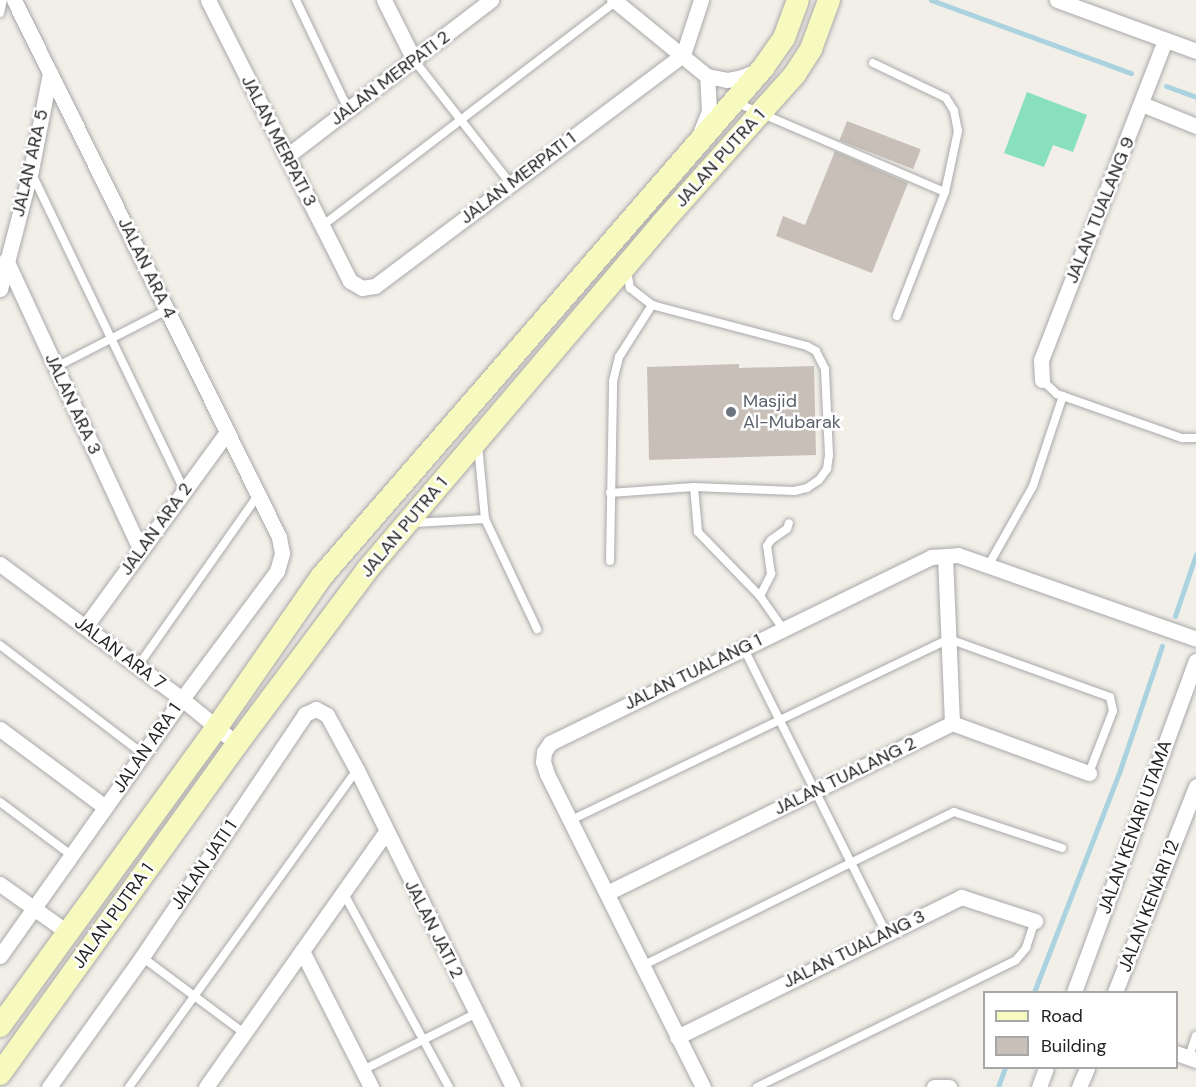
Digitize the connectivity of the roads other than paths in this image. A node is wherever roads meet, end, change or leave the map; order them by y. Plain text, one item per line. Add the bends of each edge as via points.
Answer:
1 (3, 0) edge
2 (14, 0) edge
3 (208, 0) edge
4 (296, 0) edge
5 (384, 0) edge
6 (701, 0) edge
7 (798, 0) edge
8 (829, 0) edge
9 (616, 1) edge
10 (1065, 1) edge
11 (486, 2) edge
12 (0, 14) edge
13 (1165, 40) junction
14 (1196, 51) edge
15 (683, 55) junction
16 (414, 60) junction
17 (873, 63) dead end
18 (763, 68) junction
19 (50, 73) junction
20 (707, 76) junction
21 (733, 101) junction
22 (1142, 104) junction
23 (349, 110) junction
24 (758, 114) junction
25 (461, 120) junction
26 (1196, 126) edge
27 (696, 143) junction
28 (287, 156) junction
29 (31, 170) junction
30 (511, 184) junction
31 (945, 192) junction
32 (322, 226) junction
33 (5, 251) edge
34 (629, 265) junction
35 (350, 281) joint
36 (0, 289) edge
37 (652, 305) junction
38 (167, 310) junction
39 (897, 316) dead end
40 (112, 338) junction
41 (56, 367) junction
42 (1042, 380) joint
43 (1063, 396) junction
44 (227, 432) junction
45 (1196, 438) edge
46 (478, 440) junction
47 (694, 487) junction
48 (184, 490) junction
49 (610, 493) junction
50 (259, 494) junction
51 (485, 519) junction
52 (789, 523) dead end
53 (407, 524) junction
54 (279, 537) joint
55 (140, 549) junction
56 (945, 556) junction
57 (610, 561) dead end
58 (0, 564) edge
59 (988, 566) junction
60 (760, 596) junction
61 (86, 627) junction
62 (782, 628) junction
63 (537, 629) dead end
64 (949, 639) junction
65 (1196, 639) edge
66 (0, 645) edge
67 (744, 649) junction
68 (1196, 661) edge
69 (138, 666) junction
70 (182, 699) junction
71 (780, 721) junction
72 (952, 723) junction
73 (217, 728) junction
74 (0, 729) edge
75 (237, 744) junction
76 (143, 754) junction
77 (357, 770) junction
78 (1089, 773) joint
79 (1196, 786) edge
80 (815, 790) junction
81 (0, 802) edge
82 (105, 807) junction
83 (569, 821) junction
84 (386, 832) junction
85 (1062, 848) dead end
86 (71, 855) junction
87 (850, 861) junction
88 (0, 884) edge
89 (343, 892) junction
90 (607, 893) junction
91 (34, 908) junction
92 (1035, 921) joint
93 (67, 932) junction
94 (886, 933) junction
95 (302, 951) junction
96 (0, 956) edge
97 (142, 957) junction
98 (641, 966) junction
99 (1075, 991) edge
100 (1116, 991) edge
101 (193, 995) junction
102 (477, 1013) junction
103 (0, 1026) edge
104 (244, 1033) junction
105 (1196, 1036) edge
106 (677, 1037) junction
107 (426, 1040) junction
108 (1187, 1057) edge
109 (1046, 1069) edge
110 (1087, 1069) edge
111 (363, 1070) junction
112 (0, 1074) edge
113 (49, 1087) edge
114 (129, 1087) edge
115 (206, 1087) edge
116 (371, 1087) edge
117 (450, 1087) edge
118 (513, 1087) edge
119 (703, 1087) edge
120 (757, 1087) edge
121 (934, 1087) edge
122 (949, 1087) edge
123 (1039, 1087) edge
124 (1079, 1087) edge

1 - 12 lane
2 - 19 street, JALAN ARA 4
3 - 28 street, JALAN MERPATI 3
4 - 23 lane
5 - 16 street
6 - 15 street
7 - 18 main road, JALAN PUTRA 1 via 784,38
8 - 24 main road, JALAN PUTRA 1 via 811,49 795,74
9 - 15 street
9 - 25 lane
10 - 13 street
11 - 16 street, JALAN MERPATI 2
13 - 14 street
13 - 22 street, JALAN TUALANG 9
15 - 20 street
15 - 30 street, JALAN MERPATI 1
16 - 23 street, JALAN MERPATI 2
16 - 25 lane
17 - 31 lane via 946,98 954,111 957,143
18 - 20 street via 734,79
18 - 21 main road, JALAN PUTRA 1
19 - 29 street, JALAN ARA 5
19 - 38 street, JALAN ARA 4
20 - 27 street via 709,111
21 - 24 lane
21 - 27 main road, JALAN PUTRA 1
22 - 26 street
22 - 42 street, JALAN TUALANG 9 via 1041,360
23 - 28 street, JALAN MERPATI 2
24 - 31 lane
24 - 34 main road, JALAN PUTRA 1
25 - 30 lane
25 - 32 lane
27 - 73 main road, JALAN PUTRA 1 via 322,576
28 - 32 street, JALAN MERPATI 3
29 - 33 street, JALAN ARA 5
29 - 40 lane
30 - 35 street, JALAN MERPATI 1 via 375,286 362,288
31 - 39 lane
32 - 35 street, JALAN MERPATI 3
33 - 36 street, JALAN ARA 5
33 - 41 street, JALAN ARA 3
34 - 37 lane via 626,276 630,288
34 - 46 main road, JALAN PUTRA 1
37 - 47 lane via 807,346 816,351 825,369 829,455 827,469 819,480 794,491
37 - 49 lane via 619,357 613,381
38 - 40 lane
38 - 44 street, JALAN ARA 4
40 - 41 lane
40 - 48 lane
41 - 55 street, JALAN ARA 3
42 - 43 lane
43 - 45 lane via 1182,438
43 - 59 lane via 1033,486
44 - 48 street, JALAN ARA 2
44 - 50 street, JALAN ARA 4
46 - 51 lane
46 - 53 main road, JALAN PUTRA 1
47 - 49 lane
47 - 60 lane via 698,532
48 - 55 street, JALAN ARA 2
49 - 57 lane
50 - 54 street, JALAN ARA 4
50 - 69 lane
51 - 53 lane
51 - 63 lane
52 - 60 lane via 767,546 771,574
53 - 75 main road, JALAN PUTRA 1 via 367,570
54 - 70 street, JALAN ARA 1 via 282,554 277,571
55 - 61 street, JALAN ARA 2
56 - 59 street, JALAN TUALANG 1 via 958,555
56 - 62 street, JALAN TUALANG 1 via 931,557
56 - 64 street
58 - 61 street, JALAN ARA 7
59 - 65 street, JALAN TUALANG 1
60 - 62 lane
61 - 69 street, JALAN ARA 7
62 - 67 street, JALAN TUALANG 1
64 - 71 lane
64 - 72 street
64 - 78 lane via 1110,697 1113,711
66 - 76 lane
67 - 71 lane
67 - 83 street, JALAN TUALANG 1 via 550,743 543,762
68 - 99 street, JALAN KENARI UTAMA
69 - 70 street, JALAN ARA 7
70 - 73 street, JALAN ARA 7
70 - 76 street, JALAN ARA 1
71 - 80 lane
71 - 83 lane
72 - 78 street
72 - 80 street, JALAN TUALANG 2
73 - 75 street, JALAN ARA 7
73 - 93 main road, JALAN PUTRA 1
74 - 82 street
75 - 112 main road, JALAN PUTRA 1
76 - 82 street, JALAN ARA 1
77 - 84 street, JALAN JATI 2
77 - 97 street, JALAN JATI 1 via 327,715 310,710
77 - 101 lane
79 - 100 street, JALAN KENARI 12
80 - 87 lane
80 - 90 street, JALAN TUALANG 2
81 - 86 lane
82 - 86 street, JALAN ARA 1
83 - 90 street, JALAN TUALANG 1
84 - 89 street
84 - 102 street, JALAN JATI 2
85 - 87 lane via 958,811
86 - 91 street, JALAN ARA 1
87 - 94 lane
87 - 98 lane
88 - 91 street
89 - 95 street
89 - 107 lane
90 - 98 street, JALAN TUALANG 1
91 - 93 street
91 - 96 street, JALAN ARA 1
92 - 94 street, JALAN TUALANG 3 via 961,897
92 - 120 lane via 1026,948 1016,960
93 - 103 main road, JALAN PUTRA 1
94 - 106 street, JALAN TUALANG 3
95 - 104 street
95 - 111 street
97 - 101 lane
97 - 113 street, JALAN JATI 1
98 - 106 street, JALAN TUALANG 1
101 - 104 lane
101 - 114 lane
102 - 107 lane
102 - 118 street, JALAN JATI 2
104 - 115 street
105 - 108 lane
106 - 119 street, JALAN TUALANG 1
107 - 111 lane
107 - 117 lane
109 - 123 street
110 - 124 street
111 - 116 street
121 - 122 street

